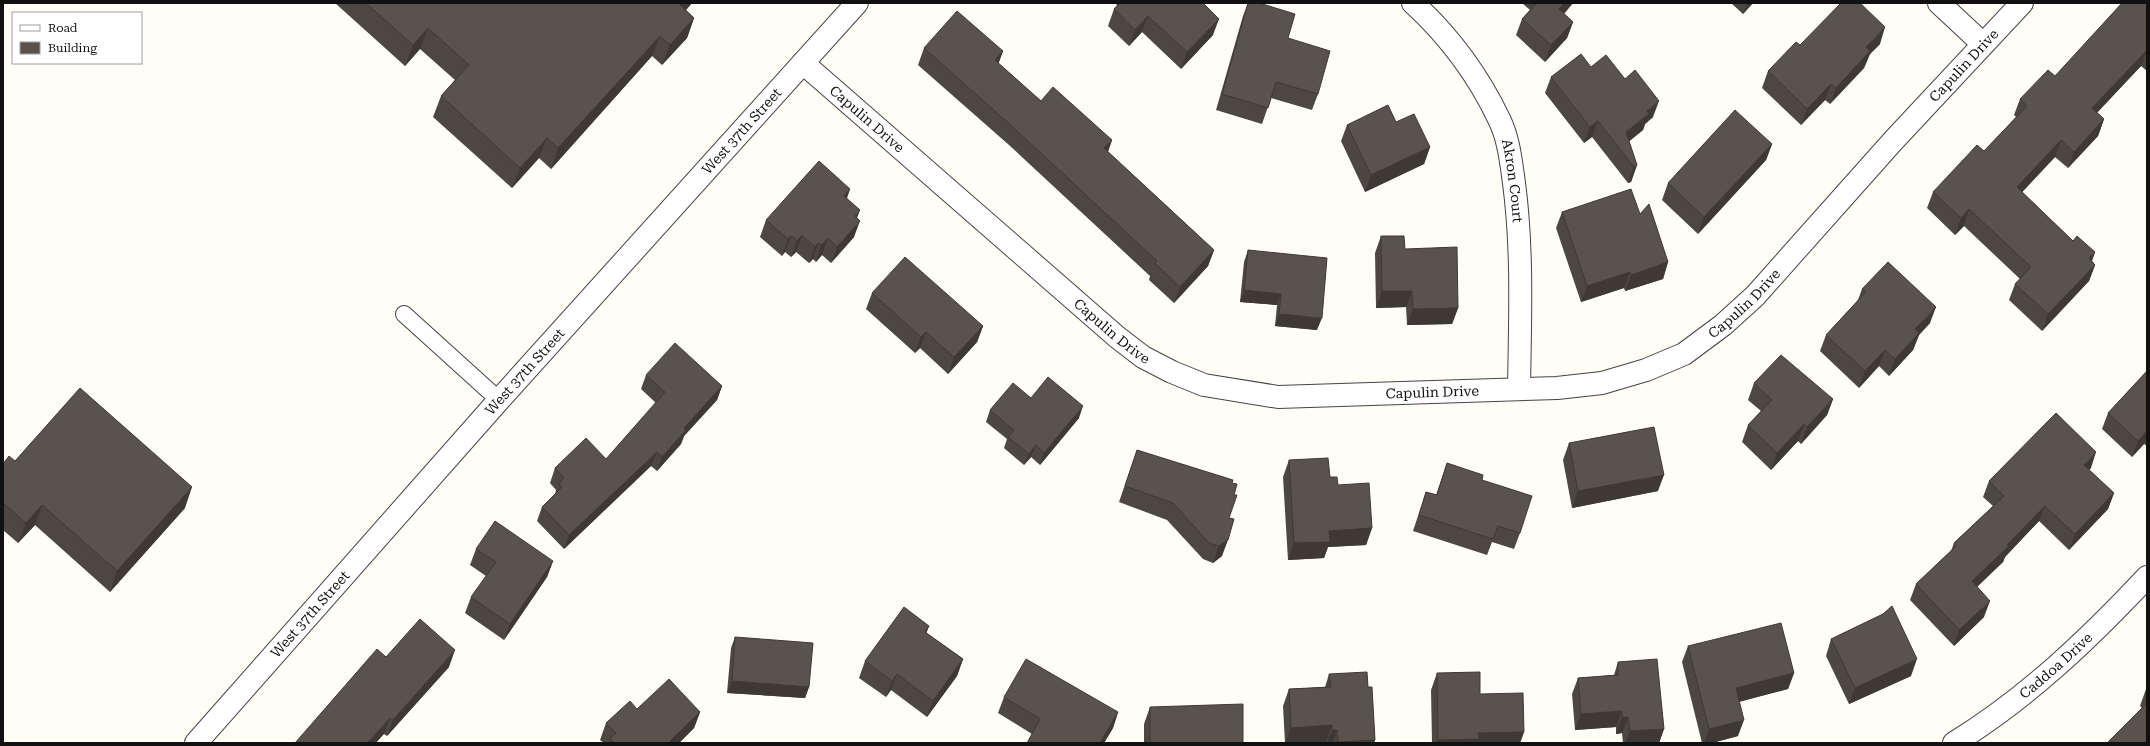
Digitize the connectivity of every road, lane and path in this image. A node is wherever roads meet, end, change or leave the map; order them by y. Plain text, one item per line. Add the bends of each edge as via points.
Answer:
1 (857, 3) edge
2 (1413, 3) edge
3 (1938, 3) edge
4 (2022, 3) edge
5 (1983, 44) junction
6 (803, 63) junction
7 (404, 314) dead end
8 (1519, 389) junction
9 (499, 400) junction
10 (2147, 576) edge
11 (196, 743) edge
12 (1954, 743) edge

1 - 6 street, West 37th Street
2 - 8 street, Akron Court via 1454,44 1477,80 1500,120 1510,156 1519,240
3 - 5 street
4 - 5 street, Capulin Drive
5 - 8 street, Capulin Drive via 1755,296 1723,325 1684,354 1646,370 1602,383
6 - 8 street, Capulin Drive via 1117,337 1143,356 1172,372 1204,385 1278,397
6 - 9 street, West 37th Street
7 - 9 lane
9 - 11 street, West 37th Street
10 - 12 street, Caddoa Drive via 2097,630 2032,688

